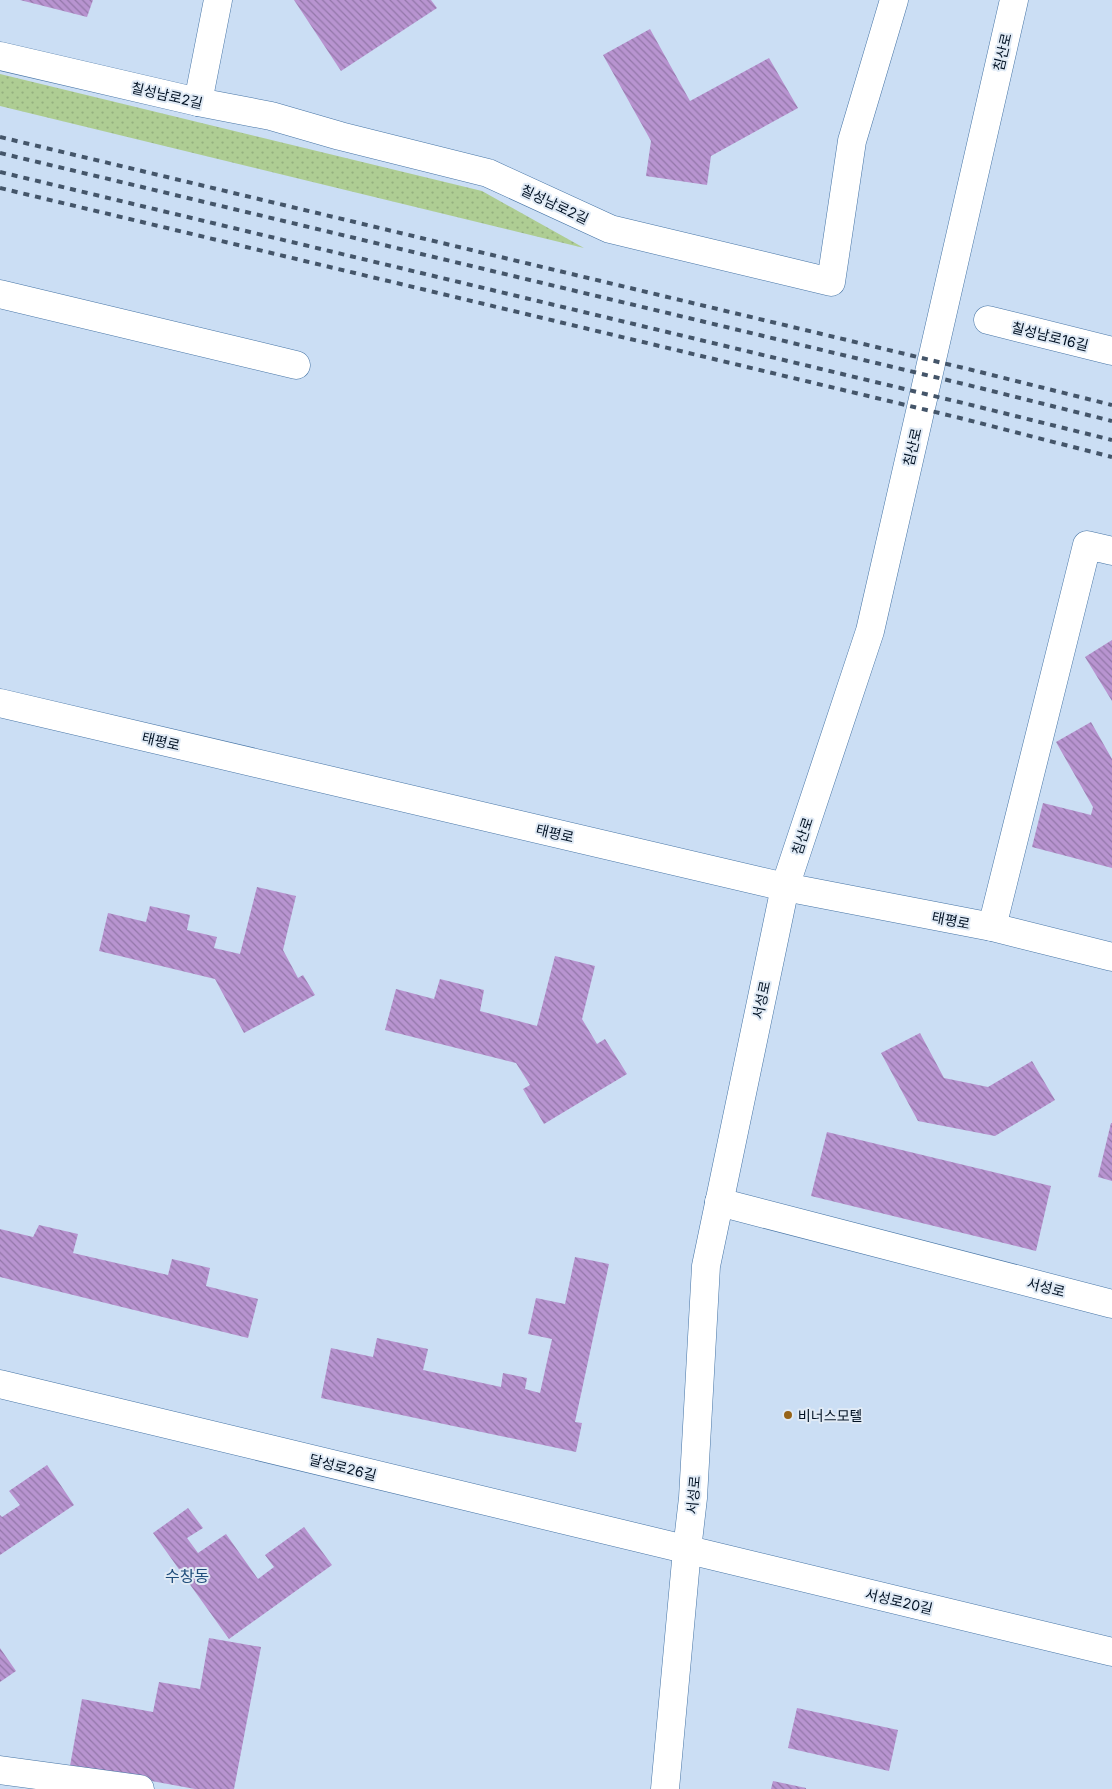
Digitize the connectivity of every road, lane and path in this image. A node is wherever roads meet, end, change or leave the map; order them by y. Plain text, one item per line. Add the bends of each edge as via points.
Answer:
1 (218, 0) edge
2 (894, 0) edge
3 (1014, 0) edge
4 (0, 56) edge
5 (198, 102) junction
6 (0, 294) edge
7 (988, 320) dead end
8 (1112, 351) edge
9 (296, 365) dead end
10 (1099, 548) edge
11 (0, 703) edge
12 (785, 887) junction
13 (992, 928) junction
14 (1112, 957) edge
15 (719, 1202) junction
16 (1112, 1304) edge
17 (0, 1384) edge
18 (687, 1550) junction
19 (1112, 1652) edge
20 (0, 1770) edge
21 (140, 1789) edge
22 (665, 1789) edge

1 - 5 street
2 - 5 street, 칠성남로2길 via 852,141 831,282 610,229 488,173 271,116
3 - 12 street, 침산로 via 870,631
4 - 5 street, 칠성남로2길
6 - 9 street
7 - 8 street, 칠성남로16길
10 - 13 street
11 - 12 street, 태평로
12 - 13 street, 태평로
12 - 15 street, 서성로
13 - 14 street, 태평로
15 - 16 street, 서성로
15 - 18 street, 서성로 via 706,1266 694,1498
17 - 18 street, 달성로26길
18 - 19 street, 서성로20길
18 - 22 street, 서성로
20 - 21 street

